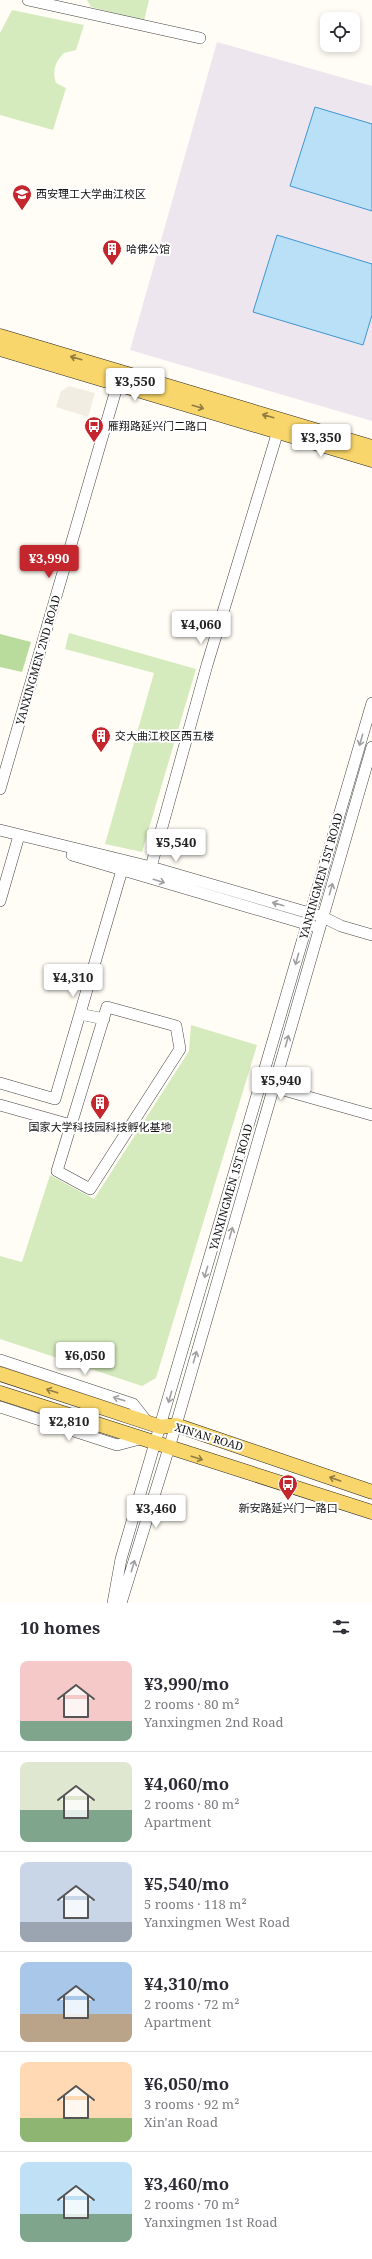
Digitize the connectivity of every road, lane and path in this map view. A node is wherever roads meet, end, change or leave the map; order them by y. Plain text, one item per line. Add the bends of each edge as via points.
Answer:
1 (28, 0) edge
2 (62, 3) edge
3 (200, 38) dead end
4 (0, 336) edge
5 (0, 348) edge
6 (115, 370) junction
7 (118, 384) junction
8 (278, 431) junction
9 (372, 447) edge
10 (372, 460) edge
11 (372, 703) edge
12 (372, 747) edge
13 (0, 789) edge
14 (0, 830) edge
15 (0, 837) edge
16 (18, 839) junction
17 (151, 868) junction
18 (122, 870) junction
19 (0, 901) edge
20 (310, 913) junction
21 (323, 917) junction
22 (307, 925) junction
23 (341, 926) junction
24 (320, 928) junction
25 (372, 935) edge
26 (80, 1014) junction
27 (104, 1019) junction
28 (0, 1083) edge
29 (274, 1087) junction
30 (0, 1105) edge
31 (372, 1115) edge
32 (71, 1126) junction
33 (0, 1360) edge
34 (0, 1374) edge
35 (0, 1393) edge
36 (0, 1407) edge
37 (154, 1425) junction
38 (176, 1425) junction
39 (140, 1439) junction
40 (155, 1444) junction
41 (168, 1449) junction
42 (372, 1492) edge
43 (372, 1512) edge
44 (113, 1603) edge
45 (121, 1603) edge

1 - 2 street
2 - 3 street
6 -> 4 main road
5 - 7 main road
6 - 7 street, YANXINGMEN 2ND ROAD
9 -> 6 main road
7 -> 8 main road
7 - 13 street, YANXINGMEN 2ND ROAD
8 - 10 main road
8 - 17 street via 209,661
11 -> 20 street, YANXINGMEN 1ST ROAD
21 -> 12 street, YANXINGMEN 1ST ROAD
14 - 17 street
15 - 16 street
16 - 18 street
16 - 19 street
20 -> 17 street
18 -> 22 street
18 - 26 street
20 - 21 street
20 - 22 street, YANXINGMEN 1ST ROAD
21 - 23 street
21 - 24 street, YANXINGMEN 1ST ROAD
22 - 24 street
22 -> 37 street, YANXINGMEN 1ST ROAD
23 - 24 street
23 - 25 street
29 -> 24 street, YANXINGMEN 1ST ROAD
26 - 27 street
26 - 28 street via 55,1099
27 - 32 street
27 - 32 street via 107,1007 176,1026 180,1049 90,1190 57,1171
29 - 31 street
38 -> 29 street, YANXINGMEN 1ST ROAD
30 - 32 street
37 -> 33 street via 133,1404
37 -> 34 main road, XIN'AN ROAD
35 - 39 main road, XIN'AN ROAD
36 - 39 street via 117,1445
37 - 38 main road, XIN'AN ROAD
37 - 40 street, YANXINGMEN 1ST ROAD
38 - 41 street, YANXINGMEN 1ST ROAD
42 -> 38 main road, XIN'AN ROAD
39 - 40 main road, XIN'AN ROAD
40 - 41 main road, XIN'AN ROAD
40 - 44 street, YANXINGMEN 1ST ROAD via 121,1559
41 -> 43 main road, XIN'AN ROAD
45 -> 41 street, YANXINGMEN 1ST ROAD

